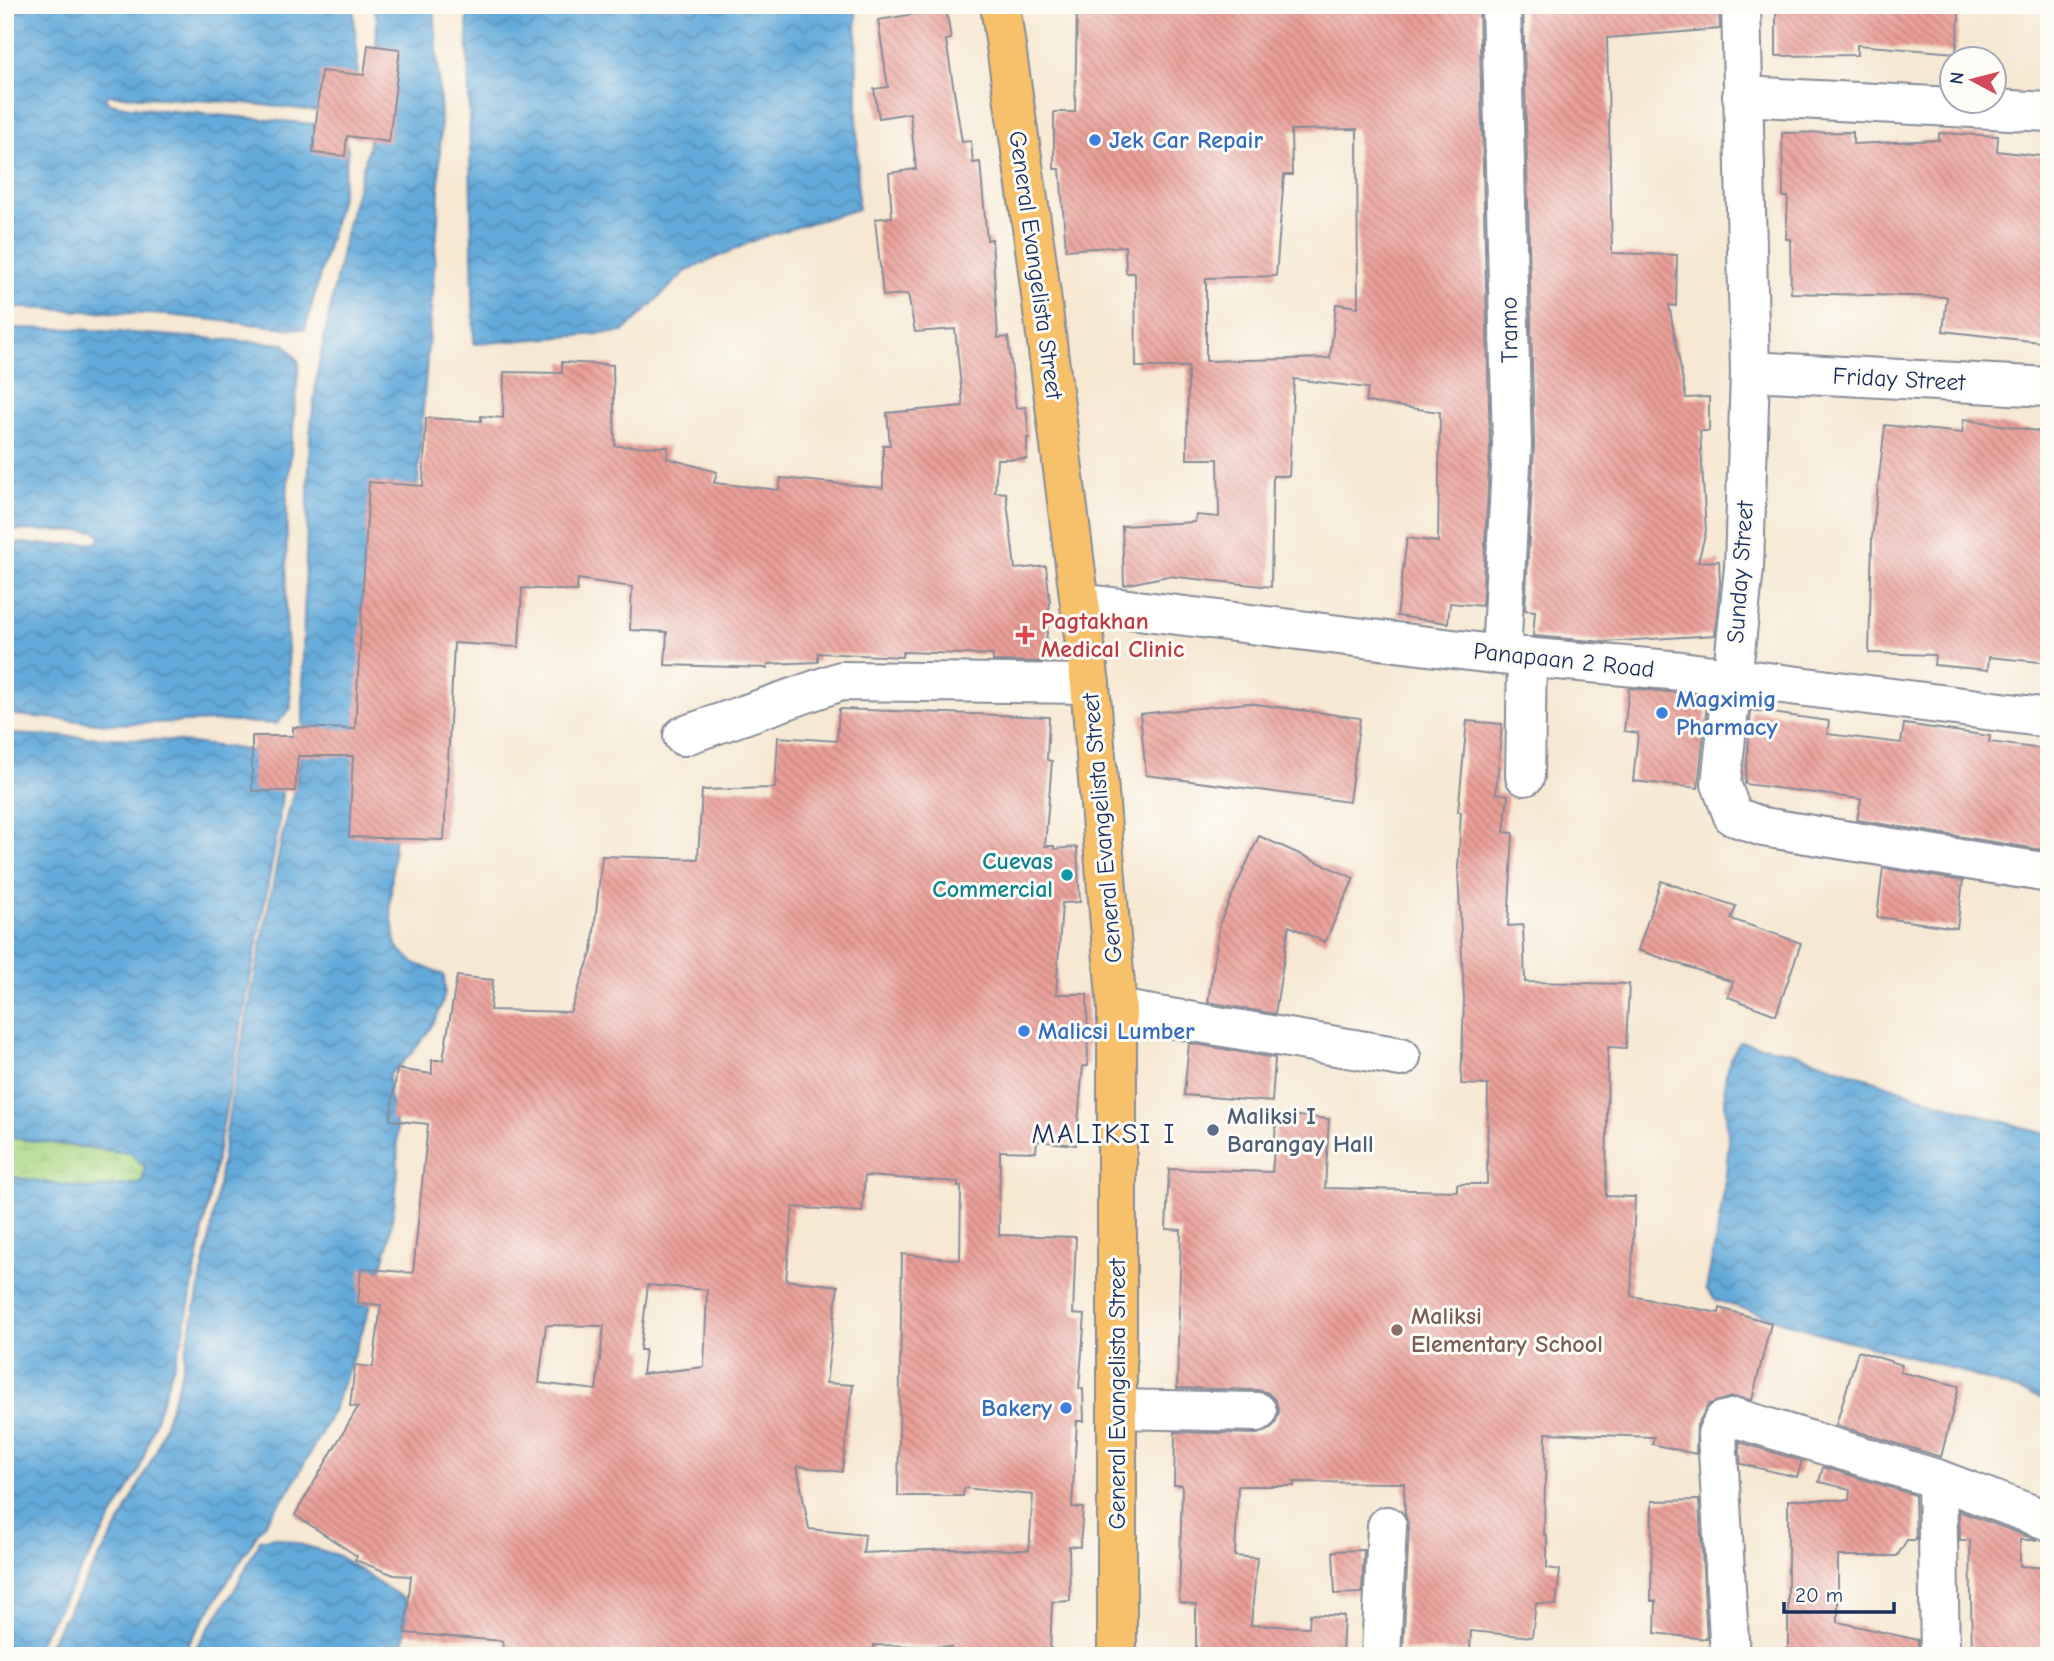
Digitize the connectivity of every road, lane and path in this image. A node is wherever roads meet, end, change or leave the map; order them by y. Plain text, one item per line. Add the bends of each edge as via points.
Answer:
1 (1000, 5) edge
2 (1501, 5) edge
3 (1741, 5) edge
4 (1742, 96) junction
5 (2049, 112) edge
6 (1749, 371) junction
7 (2049, 387) edge
8 (1080, 603) junction
9 (1514, 656) junction
10 (1732, 679) junction
11 (1090, 684) junction
12 (2049, 718) edge
13 (683, 736) dead end
14 (1525, 776) dead end
15 (2049, 873) edge
16 (1117, 1009) junction
17 (1401, 1057) dead end
18 (1117, 1409) junction
19 (1257, 1412) dead end
20 (1937, 1479) junction
21 (2049, 1521) edge
22 (1387, 1526) dead end
23 (1117, 1656) edge
24 (1381, 1656) edge
25 (1730, 1656) edge
26 (1940, 1656) edge

1 - 8 main road, General Evangelista Street
2 - 9 street, Tramo
3 - 4 street, Sunday Street
4 - 5 street
4 - 6 street, Sunday Street
6 - 7 street, Friday Street
6 - 10 street, Sunday Street via 1744,568
8 - 9 street, Panapaan 2 Road
8 - 11 main road, General Evangelista Street
9 - 10 street, Panapaan 2 Road
9 - 14 street, Tramo
10 - 12 street, Panapaan 2 Road
10 - 15 street, Sunday Street via 1721,785 1733,816 1763,827
11 - 13 street via 841,681
11 - 16 main road, General Evangelista Street
16 - 17 street
16 - 18 main road, General Evangelista Street
18 - 19 street
18 - 23 main road, General Evangelista Street
20 - 21 street
20 - 25 street via 1736,1418 1723,1421 1717,1434
20 - 26 street
22 - 24 street

